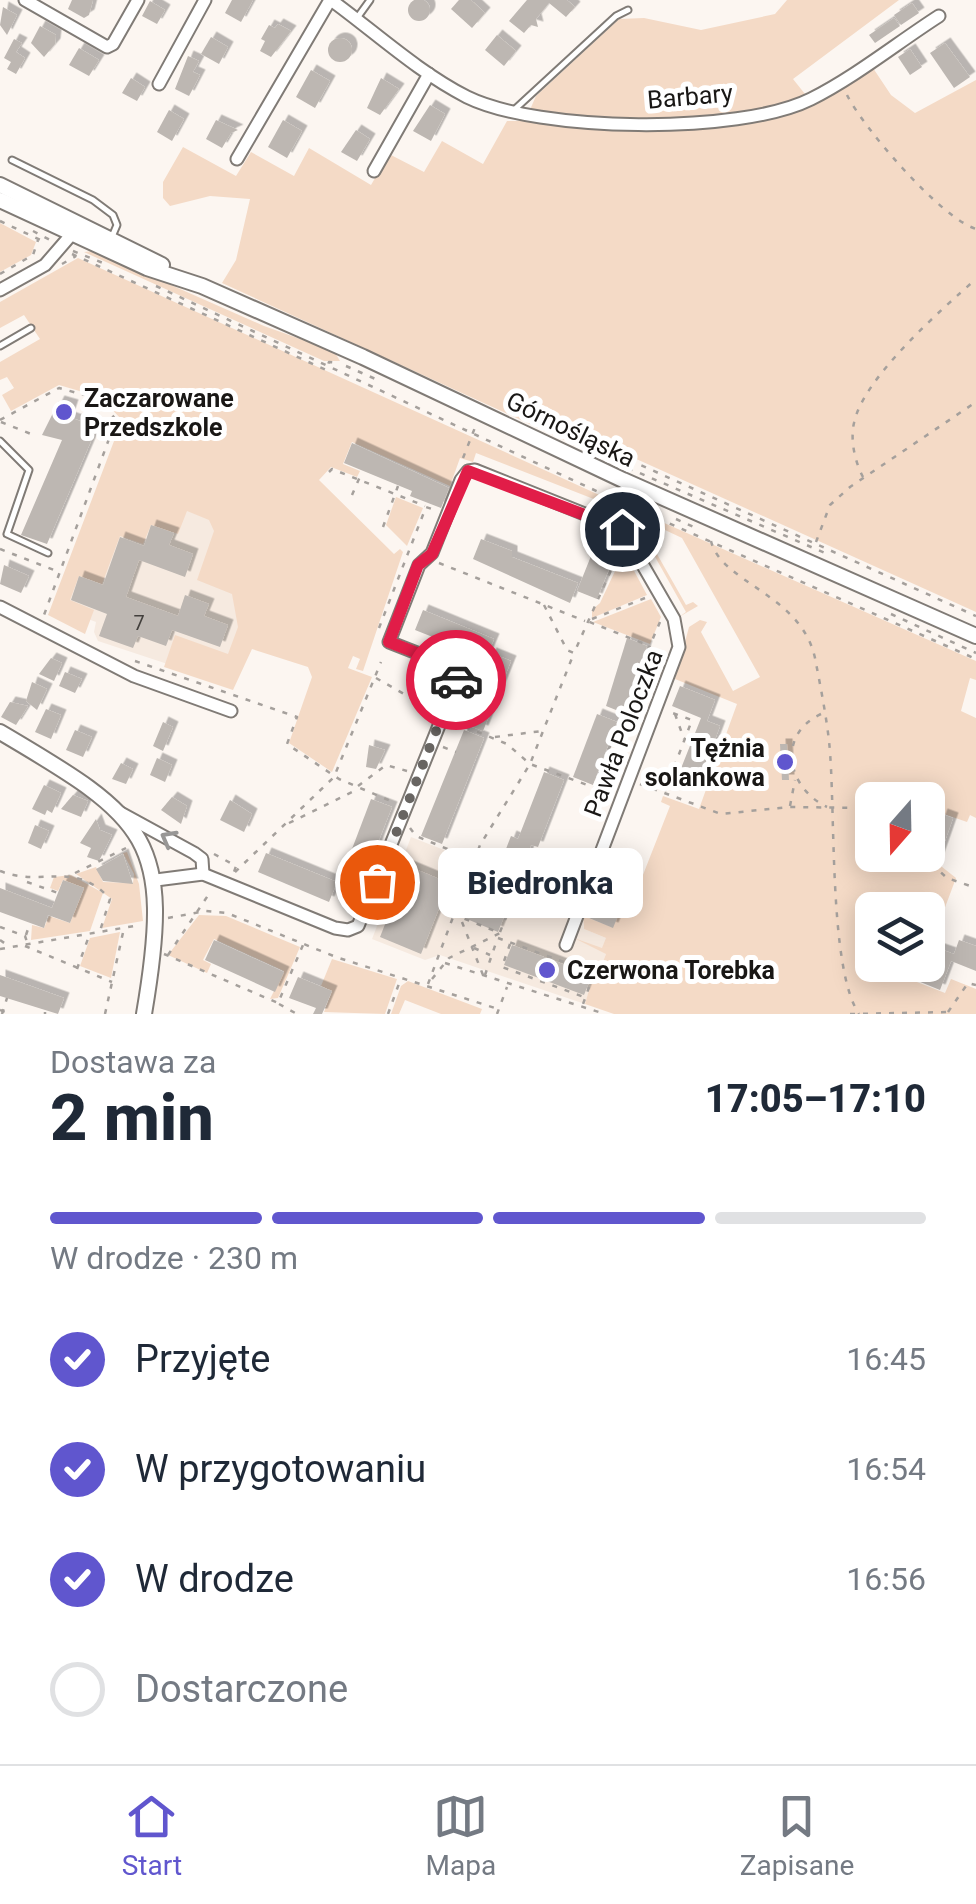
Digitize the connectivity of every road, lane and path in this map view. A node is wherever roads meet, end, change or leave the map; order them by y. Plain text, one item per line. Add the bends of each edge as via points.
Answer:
1 (25, 0) edge
2 (138, 0) edge
3 (205, 0) edge
4 (330, 0) edge
5 (370, 0) edge
6 (628, 10) dead end
7 (939, 16) dead end
8 (356, 19) junction
9 (430, 74) junction
10 (840, 80) junction
11 (159, 84) dead end
12 (507, 113) junction
13 (12, 160) dead end
14 (237, 160) dead end
15 (374, 170) dead end
16 (0, 186) edge
17 (0, 200) edge
18 (0, 221) edge
19 (976, 229) edge
20 (70, 238) junction
21 (38, 239) junction
22 (111, 239) junction
23 (0, 274) edge
24 (976, 279) edge
25 (202, 286) junction
26 (0, 290) edge
27 (31, 328) dead end
28 (0, 346) edge
29 (328, 364) junction
30 (390, 386) dead end
31 (976, 402) edge
32 (0, 421) edge
33 (474, 431) junction
34 (490, 432) dead end
35 (36, 436) dead end
36 (0, 441) edge
37 (462, 459) dead end
38 (544, 459) dead end
39 (329, 472) dead end
40 (362, 472) dead end
41 (616, 476) junction
42 (863, 478) junction
43 (358, 480) junction
44 (594, 482) dead end
45 (398, 486) dead end
46 (643, 488) junction
47 (395, 494) junction
48 (352, 495) dead end
49 (635, 506) junction
50 (426, 507) dead end
51 (383, 527) dead end
52 (713, 534) dead end
53 (621, 538) junction
54 (711, 540) junction
55 (729, 541) dead end
56 (816, 542) junction
57 (813, 548) dead end
58 (0, 550) edge
59 (625, 551) dead end
60 (48, 554) dead end
61 (429, 557) junction
62 (60, 572) junction
63 (651, 596) dead end
64 (544, 605) junction
65 (0, 607) edge
66 (33, 611) dead end
67 (976, 616) edge
68 (586, 621) junction
69 (668, 626) dead end
70 (976, 636) edge
71 (436, 638) dead end
72 (650, 646) junction
73 (432, 650) dead end
74 (473, 653) dead end
75 (574, 653) junction
76 (976, 653) edge
77 (976, 659) edge
78 (130, 660) dead end
79 (645, 660) junction
80 (381, 662) dead end
81 (468, 664) dead end
82 (666, 664) dead end
83 (472, 670) dead end
84 (482, 674) dead end
85 (374, 677) junction
86 (457, 706) dead end
87 (468, 710) dead end
88 (664, 710) dead end
89 (231, 711) dead end
90 (822, 713) junction
91 (675, 714) junction
92 (449, 718) junction
93 (543, 731) junction
94 (0, 732) edge
95 (490, 738) junction
96 (684, 740) junction
97 (441, 747) dead end
98 (456, 752) dead end
99 (530, 764) junction
100 (334, 776) junction
101 (419, 776) junction
102 (630, 780) junction
103 (795, 780) junction
104 (594, 787) junction
105 (358, 788) junction
106 (664, 793) junction
107 (398, 804) dead end
108 (789, 807) junction
109 (831, 808) junction
110 (855, 808) edge
111 (119, 812) junction
112 (284, 826) junction
113 (120, 836) dead end
114 (207, 851) dead end
115 (0, 872) edge
116 (941, 872) edge
117 (71, 873) junction
118 (203, 874) junction
119 (469, 874) junction
120 (584, 874) dead end
121 (53, 876) junction
122 (522, 878) junction
123 (156, 880) junction
124 (26, 881) junction
125 (214, 886) dead end
126 (976, 888) edge
127 (48, 890) junction
128 (58, 894) dead end
129 (200, 912) junction
130 (453, 914) junction
131 (460, 917) junction
132 (166, 918) dead end
133 (30, 923) dead end
134 (0, 927) edge
135 (124, 928) junction
136 (144, 931) dead end
137 (100, 932) junction
138 (90, 934) junction
139 (499, 935) junction
140 (26, 936) junction
141 (0, 940) edge
142 (510, 942) junction
143 (26, 944) junction
144 (303, 944) junction
145 (566, 945) dead end
146 (10, 947) junction
147 (472, 947) junction
148 (0, 948) edge
149 (492, 955) junction
150 (594, 962) dead end
151 (444, 963) junction
152 (77, 969) junction
153 (591, 972) junction
154 (402, 976) junction
155 (484, 976) junction
156 (112, 982) junction
157 (428, 984) junction
158 (507, 985) junction
159 (976, 986) edge
160 (7, 998) dead end
161 (585, 998) junction
162 (278, 1004) junction
163 (573, 1005) junction
164 (582, 1007) junction
165 (2, 1012) edge
166 (498, 1012) edge
167 (859, 1013) edge
168 (947, 1013) edge
169 (10, 1014) edge
170 (105, 1014) edge
171 (144, 1014) edge
172 (297, 1014) edge
173 (388, 1014) edge
174 (570, 1014) edge
175 (606, 1014) edge
176 (850, 1014) edge

1 - 2 street via 110,47
3 - 11 street
4 - 8 street, Barbary
4 - 14 street, Barbary
5 - 8 lane
6 - 12 lane
7 - 10 street, Barbary
8 - 9 street, Barbary
9 - 12 street, Barbary
9 - 15 street
10 - 12 street, Barbary via 780,110 682,124
10 - 19 path via 868,130 956,221
13 - 22 lane via 103,207 117,224
16 - 20 street, Górnośląska
17 - 20 street, Górnośląska
18 - 21 path
20 - 21 path
20 - 22 street, Górnośląska
20 - 25 street, Górnośląska
20 - 26 street
20 - 29 path via 326,370
21 - 23 path via 33,256
22 - 25 street, Górnośląska
24 - 42 path via 866,398 853,425
25 - 41 street, Górnośląska
27 - 28 lane
29 - 30 path via 340,362
29 - 33 path
31 - 42 path
32 - 35 path
32 - 62 path via 60,388 99,399 116,420
33 - 34 path via 476,426
33 - 37 path
33 - 49 path
36 - 60 lane via 29,470 7,534
38 - 44 path
39 - 43 path
40 - 43 path
41 - 46 street, Górnośląska
41 - 49 path via 611,489
41 - 56 path via 625,458
42 - 56 path via 830,505
43 - 47 path
43 - 48 path
45 - 47 path
46 - 49 street
46 - 70 street, Górnośląska
47 - 50 path
47 - 51 path
49 - 52 path
49 - 53 street
49 - 54 path
53 - 59 path
53 - 61 street via 468,471
53 - 68 path via 600,602
53 - 102 street, Pawła Poloczka via 674,619 679,647
54 - 77 path
54 - 90 path via 715,555 782,603 804,632 815,658
55 - 76 path
56 - 57 path
56 - 67 path
58 - 62 path
61 - 64 path
61 - 92 street via 418,565 389,642 455,673
62 - 66 path via 44,617
63 - 68 path
64 - 68 path
64 - 75 path via 566,650
65 - 89 street via 134,676
68 - 72 path
68 - 75 path
69 - 72 path via 663,616
71 - 73 path
72 - 79 path
74 - 81 path
75 - 93 path
78 - 100 path via 297,717 287,744
79 - 82 path
79 - 104 path via 640,687
80 - 85 path
83 - 84 path
85 - 92 path
85 - 100 path
86 - 87 path
88 - 91 path
90 - 103 path via 794,740
90 - 109 path
91 - 96 path
91 - 96 path via 692,720
92 - 95 path
92 - 101 street
93 - 95 path
93 - 99 path
94 - 111 street via 88,784
95 - 99 path
96 - 106 path
97 - 98 path
99 - 104 path
99 - 119 path
100 - 105 path
100 - 112 path
101 - 105 path via 386,765
101 - 118 street via 364,916 348,930
102 - 104 path via 622,777 615,795
102 - 106 path
102 - 145 street, Pawła Poloczka
103 - 108 path
103 - 109 path
105 - 107 path
105 - 112 path
106 - 108 path via 721,814
108 - 109 path
109 - 110 path
109 - 167 path via 843,970
118 -> 111 street via 194,853
111 - 123 street
112 - 114 path via 235,876 236,866
113 - 117 path via 128,850
115 - 124 path
116 - 126 path
117 - 121 path
117 - 137 path via 110,898
118 - 123 street
119 - 122 path
119 - 130 path
120 - 122 path
121 - 124 path
121 - 127 path
122 - 139 path
123 - 171 street via 157,937
124 - 127 path
125 - 129 path
127 - 128 path
129 - 132 path
129 - 144 path via 228,913
129 - 162 path via 165,954
130 - 131 path
130 - 157 path
131 - 139 path
131 - 147 path
133 - 140 path
134 - 140 path
135 - 136 path via 145,924
135 - 137 path
135 - 156 path
137 - 138 path
138 - 143 path
138 - 152 path
139 - 142 path
139 - 147 path
139 - 149 path
140 - 143 path
141 - 146 path
142 - 153 path
142 - 161 path via 502,967
143 - 146 path
143 - 152 path
144 - 154 path
144 - 162 path
146 - 148 path
147 - 149 path
147 - 151 path
147 - 155 path
149 - 155 path
150 - 153 path
151 - 155 path
151 - 157 path
152 - 156 path
153 - 161 path
154 - 157 path
154 - 173 path
155 - 158 path
156 - 170 path
157 - 166 path
158 - 163 path
158 - 166 path
159 - 168 path via 968,983
160 - 165 path
161 - 164 path
162 - 172 path
163 - 164 path
163 - 174 path
164 - 175 path
165 - 169 path
167 - 168 path
167 - 176 path

